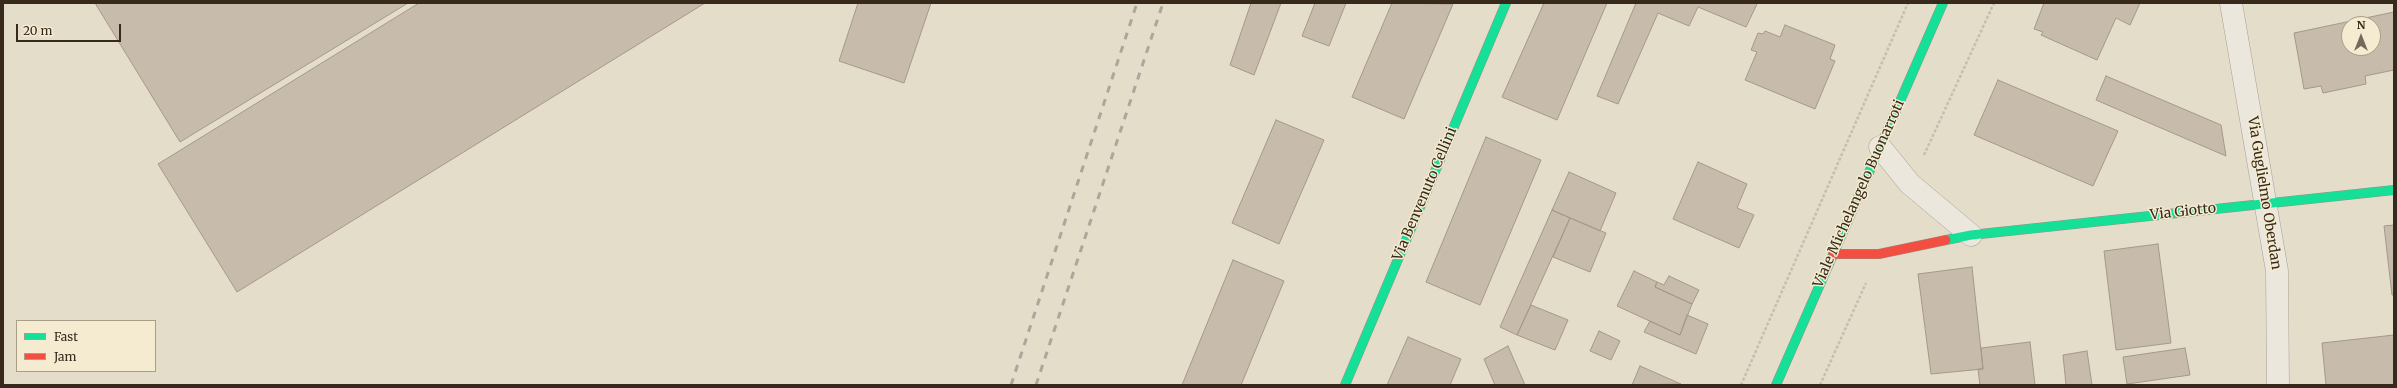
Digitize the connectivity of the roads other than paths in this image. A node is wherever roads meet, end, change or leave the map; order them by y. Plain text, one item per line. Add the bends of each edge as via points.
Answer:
1 (1506, 3) edge
2 (1943, 3) edge
3 (2231, 3) edge
4 (1880, 147) junction
5 (2394, 190) edge
6 (2266, 204) junction
7 (1971, 234) junction
8 (1833, 254) junction
9 (1345, 385) edge
10 (1776, 385) edge
11 (2278, 385) edge

1 - 9 street, Via Benvenuto Cellini
2 - 4 street, Viale Michelangelo Buonarroti
3 - 6 street, Via Guglielmo Oberdan
4 - 7 street via 1910,184
4 - 8 street, Viale Michelangelo Buonarroti
5 - 6 street, Via Giotto
6 - 7 street, Via Giotto
6 - 11 street, Via Guglielmo Oberdan via 2277,271
7 - 8 street, Via Giotto via 1880,254
8 - 10 street, Viale Michelangelo Buonarroti

